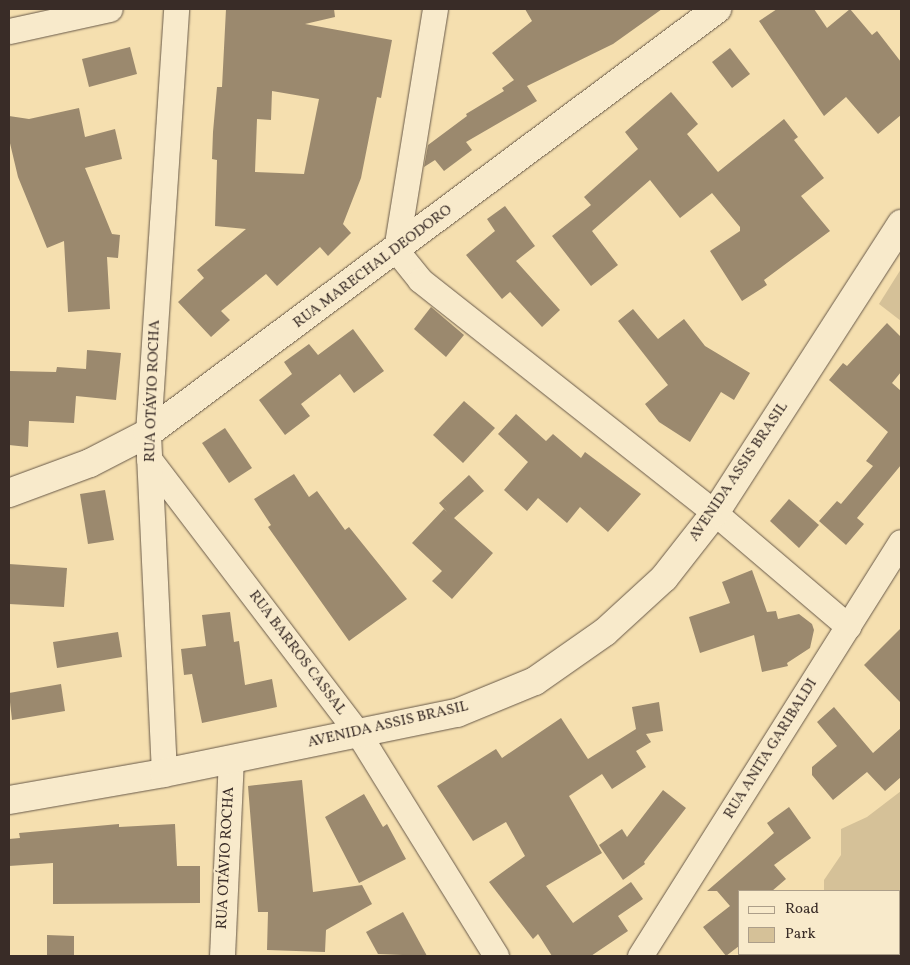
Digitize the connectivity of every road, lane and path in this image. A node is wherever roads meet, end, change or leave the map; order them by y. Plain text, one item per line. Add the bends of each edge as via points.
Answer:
1 (110, 9) edge
2 (176, 9) edge
3 (435, 9) edge
4 (717, 9) edge
5 (9, 31) edge
6 (901, 224) edge
7 (396, 250) junction
8 (149, 446) junction
9 (9, 493) edge
10 (714, 514) junction
11 (901, 542) edge
12 (848, 626) junction
13 (358, 733) junction
14 (231, 759) junction
15 (164, 773) junction
16 (9, 800) edge
17 (222, 956) edge
18 (496, 956) edge
19 (640, 956) edge

1 - 5 street
2 - 8 street, RUA OTÁVIO ROCHA
3 - 7 street
4 - 7 street, RUA MARECHAL DEODORO
6 - 10 street, AVENIDA ASSIS BRASIL
7 - 8 street, RUA MARECHAL DEODORO
7 - 10 street via 420,280
8 - 9 street, RUA MARECHAL DEODORO via 90,462
8 - 13 street, RUA BARROS CASSAL
8 - 15 street, RUA OTÁVIO ROCHA
10 - 12 street
10 - 13 street, AVENIDA ASSIS BRASIL via 664,578 606,632 535,681 457,713
11 - 12 street, RUA ANITA GARIBALDI
12 - 19 street, RUA ANITA GARIBALDI
13 - 14 street, AVENIDA ASSIS BRASIL
13 - 18 street, RUA BARROS CASSAL
14 - 15 street, AVENIDA ASSIS BRASIL
14 - 17 street, RUA OTÁVIO ROCHA
15 - 16 street, AVENIDA ASSIS BRASIL

